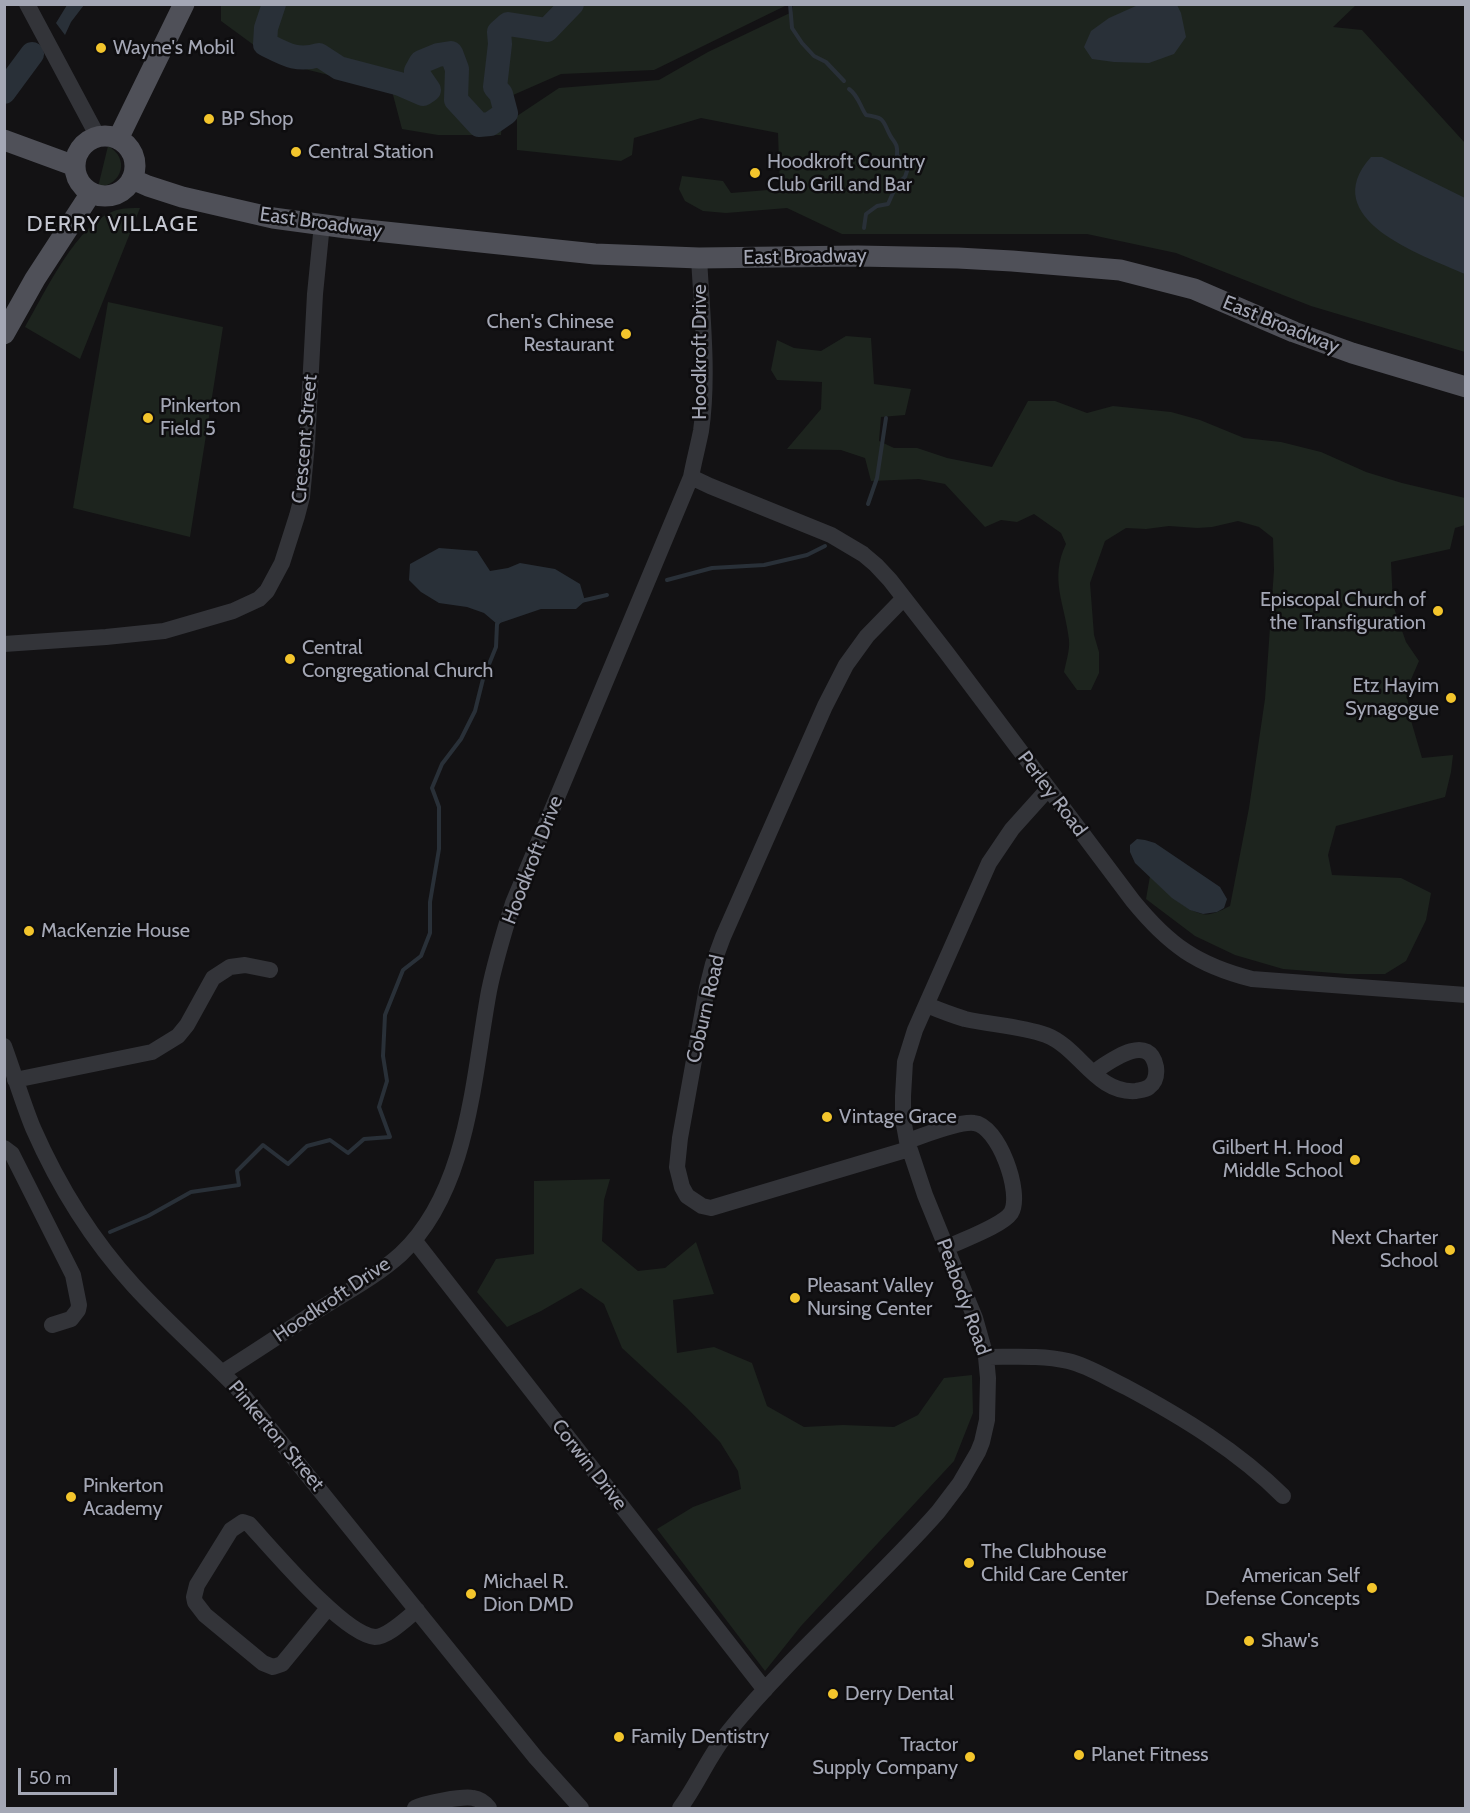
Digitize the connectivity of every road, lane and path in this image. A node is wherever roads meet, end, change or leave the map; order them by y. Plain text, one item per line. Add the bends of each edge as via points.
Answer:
1 (27, 4) edge
2 (184, 4) edge
3 (108, 138) junction
4 (4, 140) edge
5 (75, 166) junction
6 (132, 179) junction
7 (91, 193) junction
8 (322, 224) junction
9 (699, 258) junction
10 (4, 334) edge
11 (1466, 387) edge
12 (691, 477) junction
13 (904, 598) junction
14 (4, 645) edge
15 (1048, 789) junction
16 (270, 970) dead end
17 (1466, 995) edge
18 (927, 1005) junction
19 (4, 1046) edge
20 (1094, 1072) dead end
21 (15, 1080) junction
22 (908, 1145) junction
23 (4, 1148) edge
24 (414, 1240) junction
25 (946, 1248) junction
26 (52, 1325) dead end
27 (986, 1358) junction
28 (223, 1372) junction
29 (1283, 1496) dead end
30 (328, 1608) junction
31 (417, 1610) junction
32 (765, 1690) junction
33 (415, 1809) edge
34 (489, 1809) edge
35 (581, 1809) edge
36 (680, 1809) edge

1 - 3 street
2 - 3 main road
3 - 5 main road via 89,141 77,156
3 - 6 main road via 126,145 132,153
4 - 5 main road
5 - 7 main road via 79,180
6 - 7 main road via 116,194
6 - 8 main road, East Broadway via 182,196 273,218
7 - 10 main road
8 - 9 main road, East Broadway via 595,254
8 - 14 street, Crescent Street via 302,497 285,554 267,591 233,612 164,631
9 - 11 main road, East Broadway via 958,258 1120,270 1194,289 1343,350
9 - 12 street, Hoodkroft Drive via 704,371 700,431
12 - 13 street, Perley Road via 849,545 876,565
12 - 24 street, Hoodkroft Drive via 513,903 489,992 457,1160 441,1198
13 - 15 street, Perley Road
13 - 22 street, Coburn Road via 846,664 723,937 706,988 677,1167 687,1196 711,1208
15 - 17 street, Perley Road via 1148,919 1185,952 1223,972 1276,982
15 - 18 street, Peabody Road via 1012,829 989,863
16 - 21 street via 245,965 230,967 213,978 187,1026 152,1052
18 - 20 street via 966,1019 1048,1036
18 - 22 street, Peabody Road via 910,1044 903,1078 903,1119
19 - 21 street, Pinkerton Street
21 - 28 street, Pinkerton Street via 45,1153 102,1247 153,1305
22 - 25 street, Peabody Road
22 - 25 street, Coburn Road via 961,1124 976,1123 988,1129 1014,1187 1011,1212 1005,1219
23 - 26 street via 12,1154 73,1275 78,1310 71,1318
24 - 28 street, Hoodkroft Drive via 377,1273
24 - 32 street, Corwin Drive
25 - 27 street, Peabody Road via 975,1318
27 - 29 street via 1051,1359 1084,1366 1216,1441
27 - 32 street, Peabody Road via 985,1432 978,1452 953,1493 930,1522
28 - 31 street, Pinkerton Street
30 - 30 street via 243,1522 231,1530 195,1593 197,1605 205,1615 269,1667 282,1664
30 - 31 street via 356,1629 375,1636 386,1633
31 - 35 street, Pinkerton Street
32 - 36 street, Peabody Road via 714,1751
33 - 34 street via 468,1797 480,1800

